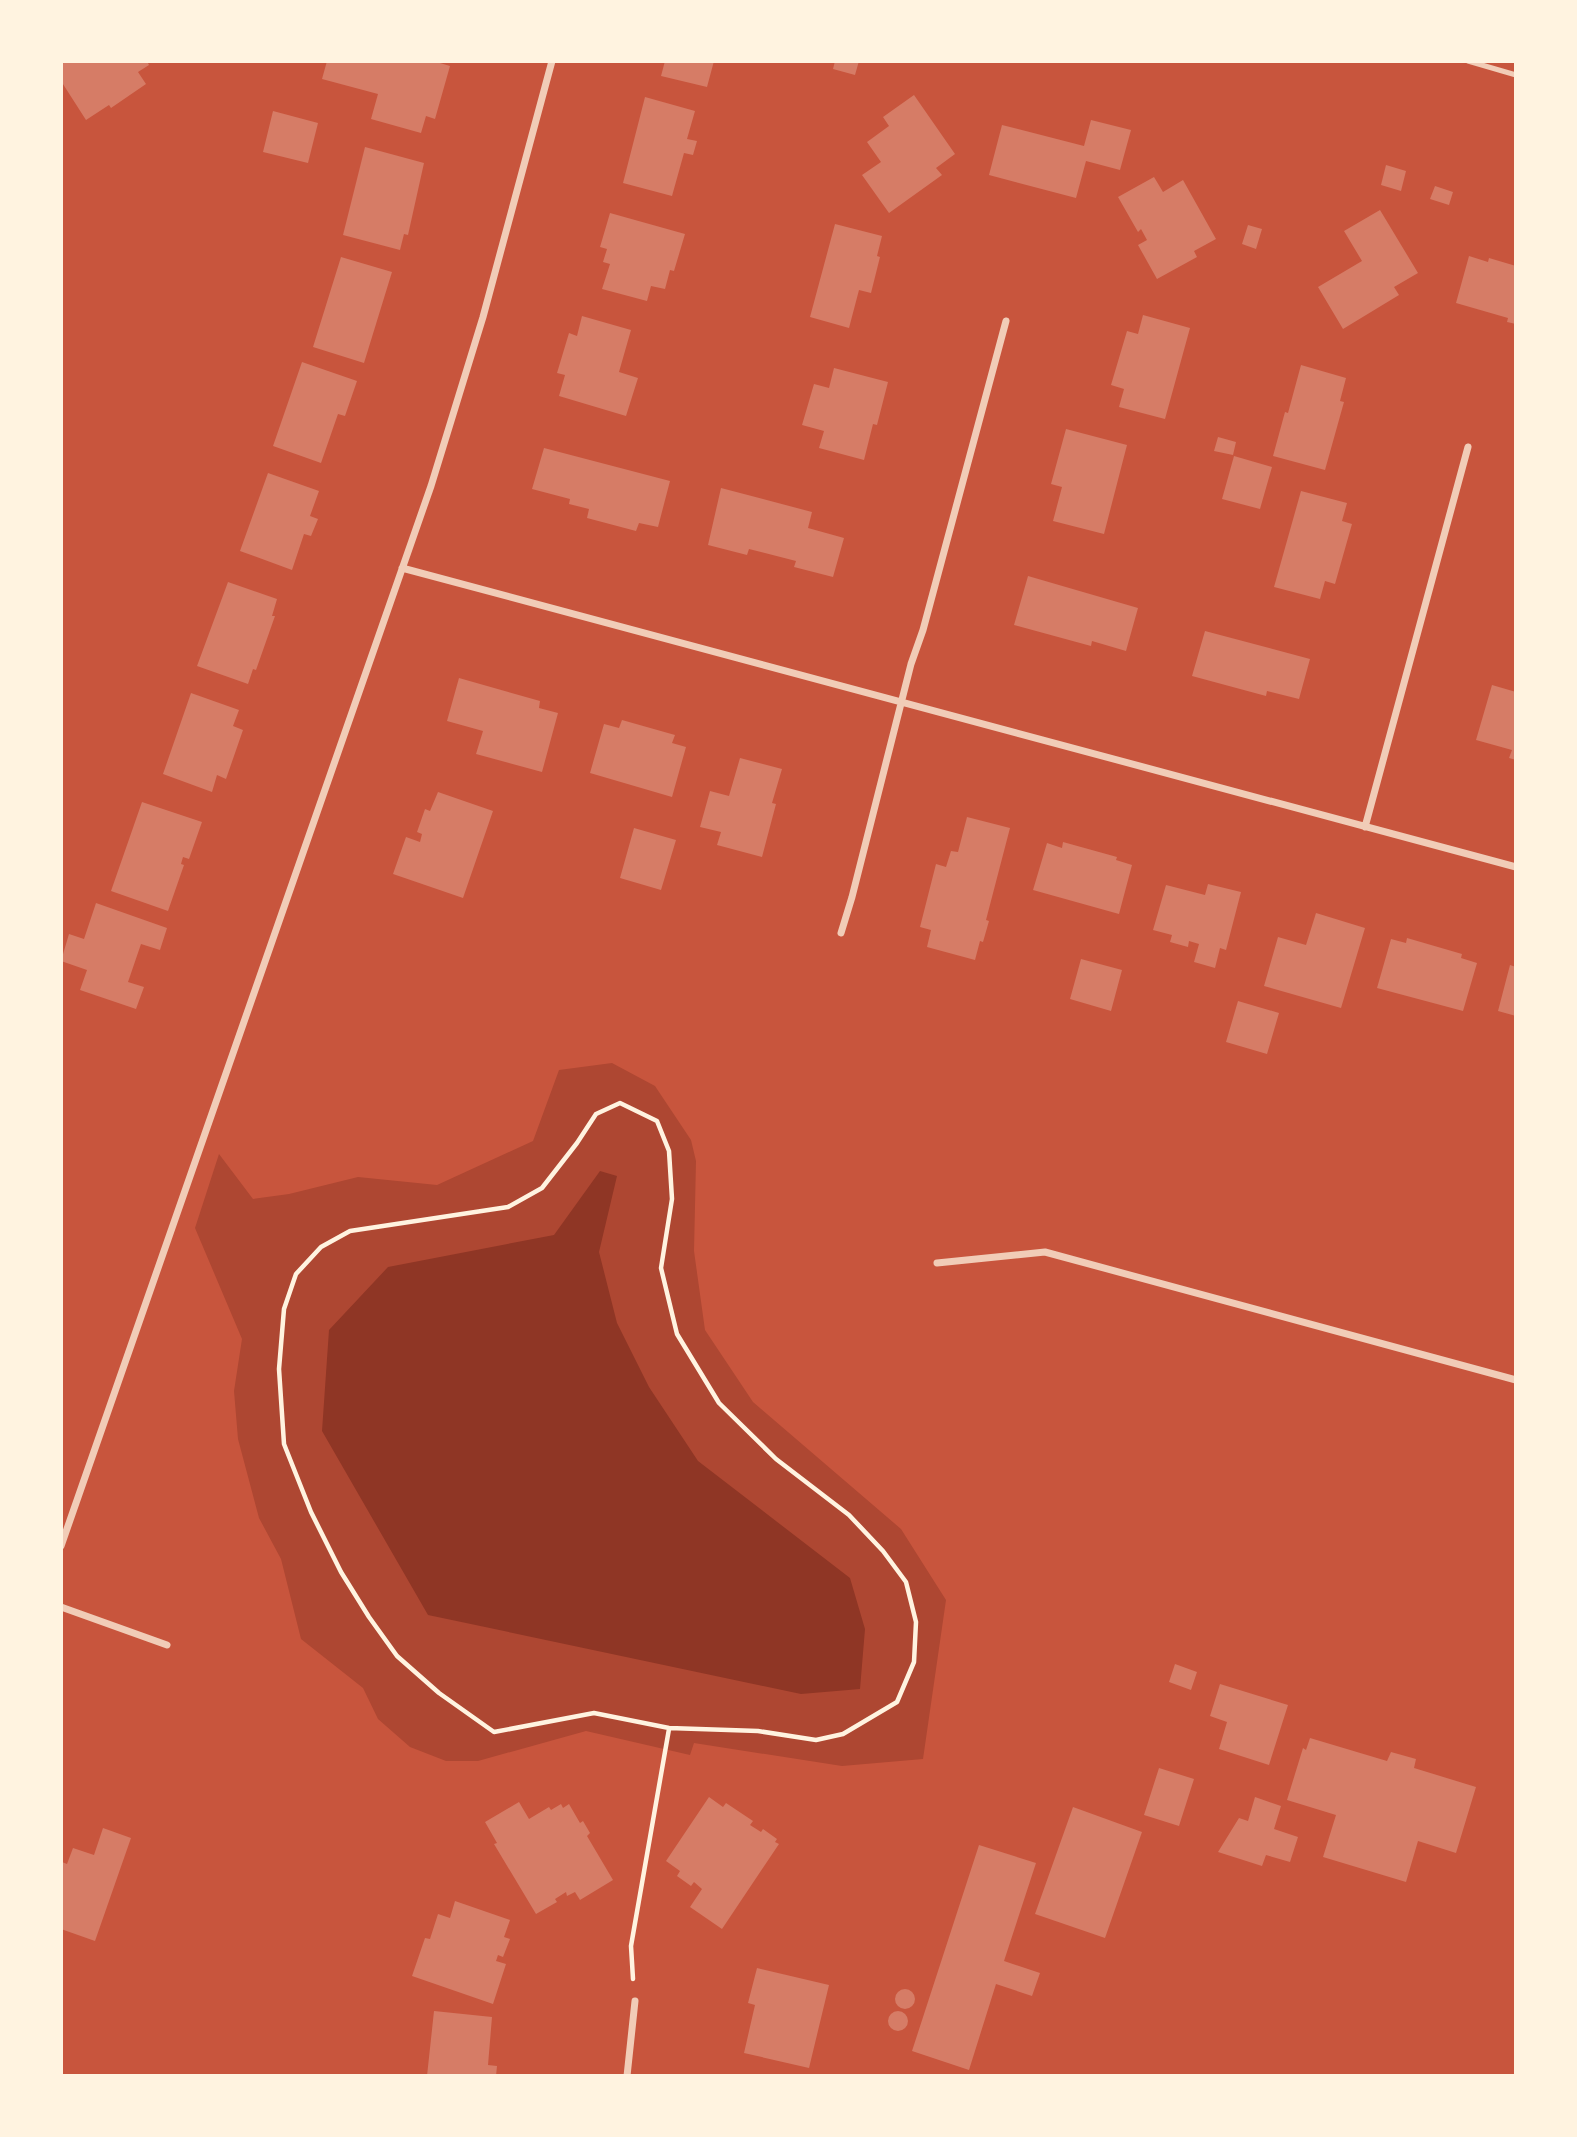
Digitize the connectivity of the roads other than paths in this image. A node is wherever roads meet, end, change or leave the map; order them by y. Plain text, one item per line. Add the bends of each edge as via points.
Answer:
1 (552, 61) edge
2 (1468, 61) edge
3 (1516, 75) edge
4 (1006, 321) dead end
5 (1468, 447) dead end
6 (402, 568) junction
7 (902, 702) junction
8 (1365, 827) junction
9 (1516, 867) edge
10 (841, 933) dead end
11 (937, 1263) dead end
12 (1516, 1380) edge
13 (61, 1546) edge
14 (61, 1607) edge
15 (167, 1645) dead end
16 (635, 2001) road end
17 (627, 2076) edge

1 - 6 street via 483,317
2 - 3 lane
4 - 7 street
5 - 8 street
6 - 7 street
6 - 13 street
7 - 8 street
7 - 10 street
8 - 9 street
11 - 12 street via 1045,1252
14 - 15 street
16 - 17 street

